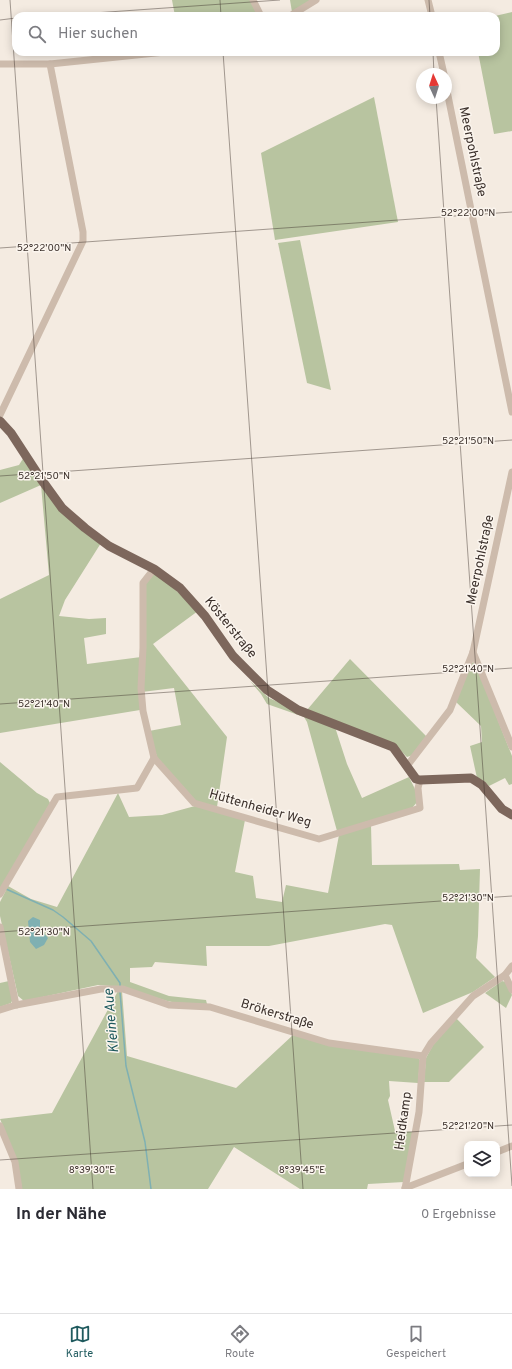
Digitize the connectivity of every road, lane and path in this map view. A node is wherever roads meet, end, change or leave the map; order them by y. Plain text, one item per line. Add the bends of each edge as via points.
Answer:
1 (253, 0) edge
2 (316, 0) edge
3 (428, 0) edge
4 (260, 12) edge
5 (296, 12) edge
6 (431, 12) edge
7 (127, 56) edge
8 (440, 56) edge
9 (0, 64) edge
10 (50, 64) junction
11 (443, 68) edge
12 (450, 104) edge
13 (512, 412) edge
14 (0, 415) edge
15 (0, 421) edge
16 (512, 472) edge
17 (154, 569) junction
18 (473, 652) junction
19 (512, 747) edge
20 (154, 758) junction
21 (407, 766) junction
22 (420, 780) junction
23 (512, 815) edge
24 (3, 890) edge
25 (0, 927) edge
26 (512, 966) edge
27 (505, 975) junction
28 (512, 990) edge
29 (16, 1005) junction
30 (0, 1010) edge
31 (423, 1056) junction
32 (0, 1126) edge
33 (512, 1146) edge
34 (500, 1151) edge
35 (464, 1165) edge
36 (405, 1188) edge
37 (19, 1189) edge

1 - 4 street
2 - 5 street
3 - 6 street
7 - 10 street
8 - 11 street
9 - 10 street
10 - 14 street via 84,241
12 - 13 street, Meerpohlstraße
15 - 17 main road, Kösterstraße via 62,508 108,546
16 - 18 street, Meerpohlstraße
17 - 20 street, Hüttenheider Weg via 143,583 141,688 143,711
17 - 21 main road, Kösterstraße via 180,588 205,616 233,656 267,690 298,710 393,747
18 - 19 street
18 - 21 street, Meerpohlstraße via 450,710
20 - 22 street, Hüttenheider Weg via 194,803 319,839 420,808
20 - 24 street via 137,788 57,797
21 - 22 main road, Kösterstraße
22 - 23 main road via 471,778 482,785 502,809
25 - 29 street
26 - 27 street
27 - 28 street
27 - 31 street via 473,996 431,1043
29 - 30 street, Brökerstraße
29 - 31 street, Brökerstraße via 101,989 120,989 169,1005 210,1007 329,1043
31 - 36 street, Heidkamp via 419,1112
32 - 37 street via 15,1162
33 - 34 street
35 - 36 street

